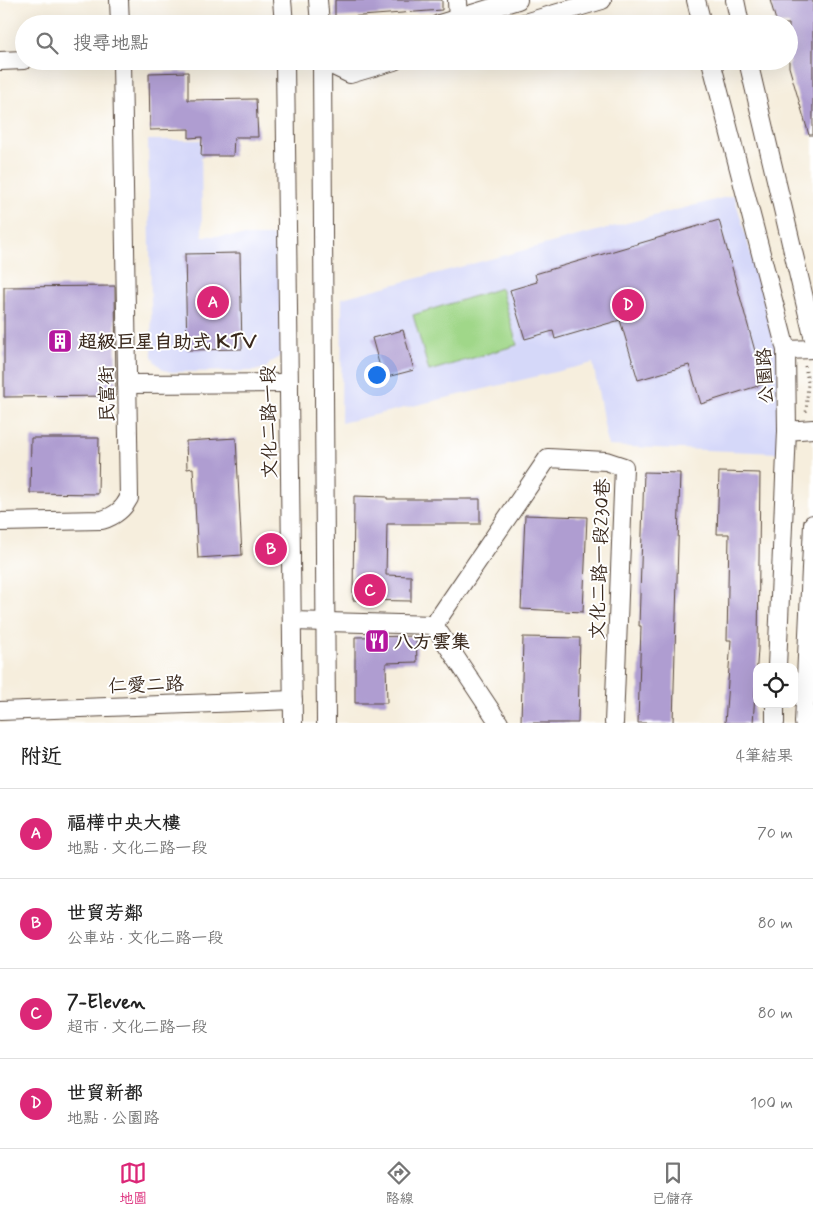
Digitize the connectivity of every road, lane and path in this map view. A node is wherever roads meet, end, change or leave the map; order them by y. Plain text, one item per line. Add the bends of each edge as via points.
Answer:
1 (120, 0) edge
2 (282, 0) edge
3 (318, 0) edge
4 (457, 0) edge
5 (518, 0) edge
6 (602, 0) edge
7 (696, 0) edge
8 (735, 0) edge
9 (120, 15) edge
10 (283, 15) edge
11 (319, 15) edge
12 (458, 15) edge
13 (475, 15) edge
14 (551, 15) edge
15 (700, 15) edge
16 (738, 15) edge
17 (15, 60) edge
18 (0, 61) edge
19 (122, 70) edge
20 (285, 70) edge
21 (322, 70) edge
22 (341, 70) edge
23 (364, 70) edge
24 (714, 70) edge
25 (750, 70) edge
26 (812, 328) edge
27 (813, 349) edge
28 (786, 350) junction
29 (289, 383) junction
30 (127, 384) junction
31 (813, 429) edge
32 (787, 431) junction
33 (0, 522) edge
34 (813, 524) edge
35 (292, 621) junction
36 (325, 621) junction
37 (434, 625) junction
38 (777, 663) edge
39 (293, 700) junction
40 (775, 708) edge
41 (0, 711) edge
42 (293, 723) edge
43 (326, 723) edge
44 (499, 723) edge
45 (614, 723) edge
46 (775, 723) edge
47 (804, 723) edge

1 - 9 street
2 - 10 street
3 - 11 street
4 - 12 street
5 - 13 street
6 - 14 street
7 - 15 street
8 - 16 street
17 - 18 street
19 - 30 street, 民富街
20 - 29 street, 文化二路一段
21 - 36 street
22 - 23 street via 350,74
24 - 28 street, 公園路
25 - 26 street
27 - 28 street
28 - 32 street, 公園路
29 - 30 street
29 - 35 street, 文化二路一段
30 - 33 street, 民富街 via 129,498 123,509 102,520
31 - 32 street
32 - 38 street, 公園路
34 - 47 street
35 - 36 street
35 - 39 street, 文化二路一段
36 - 37 street
36 - 43 street
37 - 44 street
37 - 45 street, 文化二路一段230巷 via 548,458 606,461 624,466
39 - 41 street, 仁愛二路
39 - 42 street, 文化二路一段
40 - 46 street

